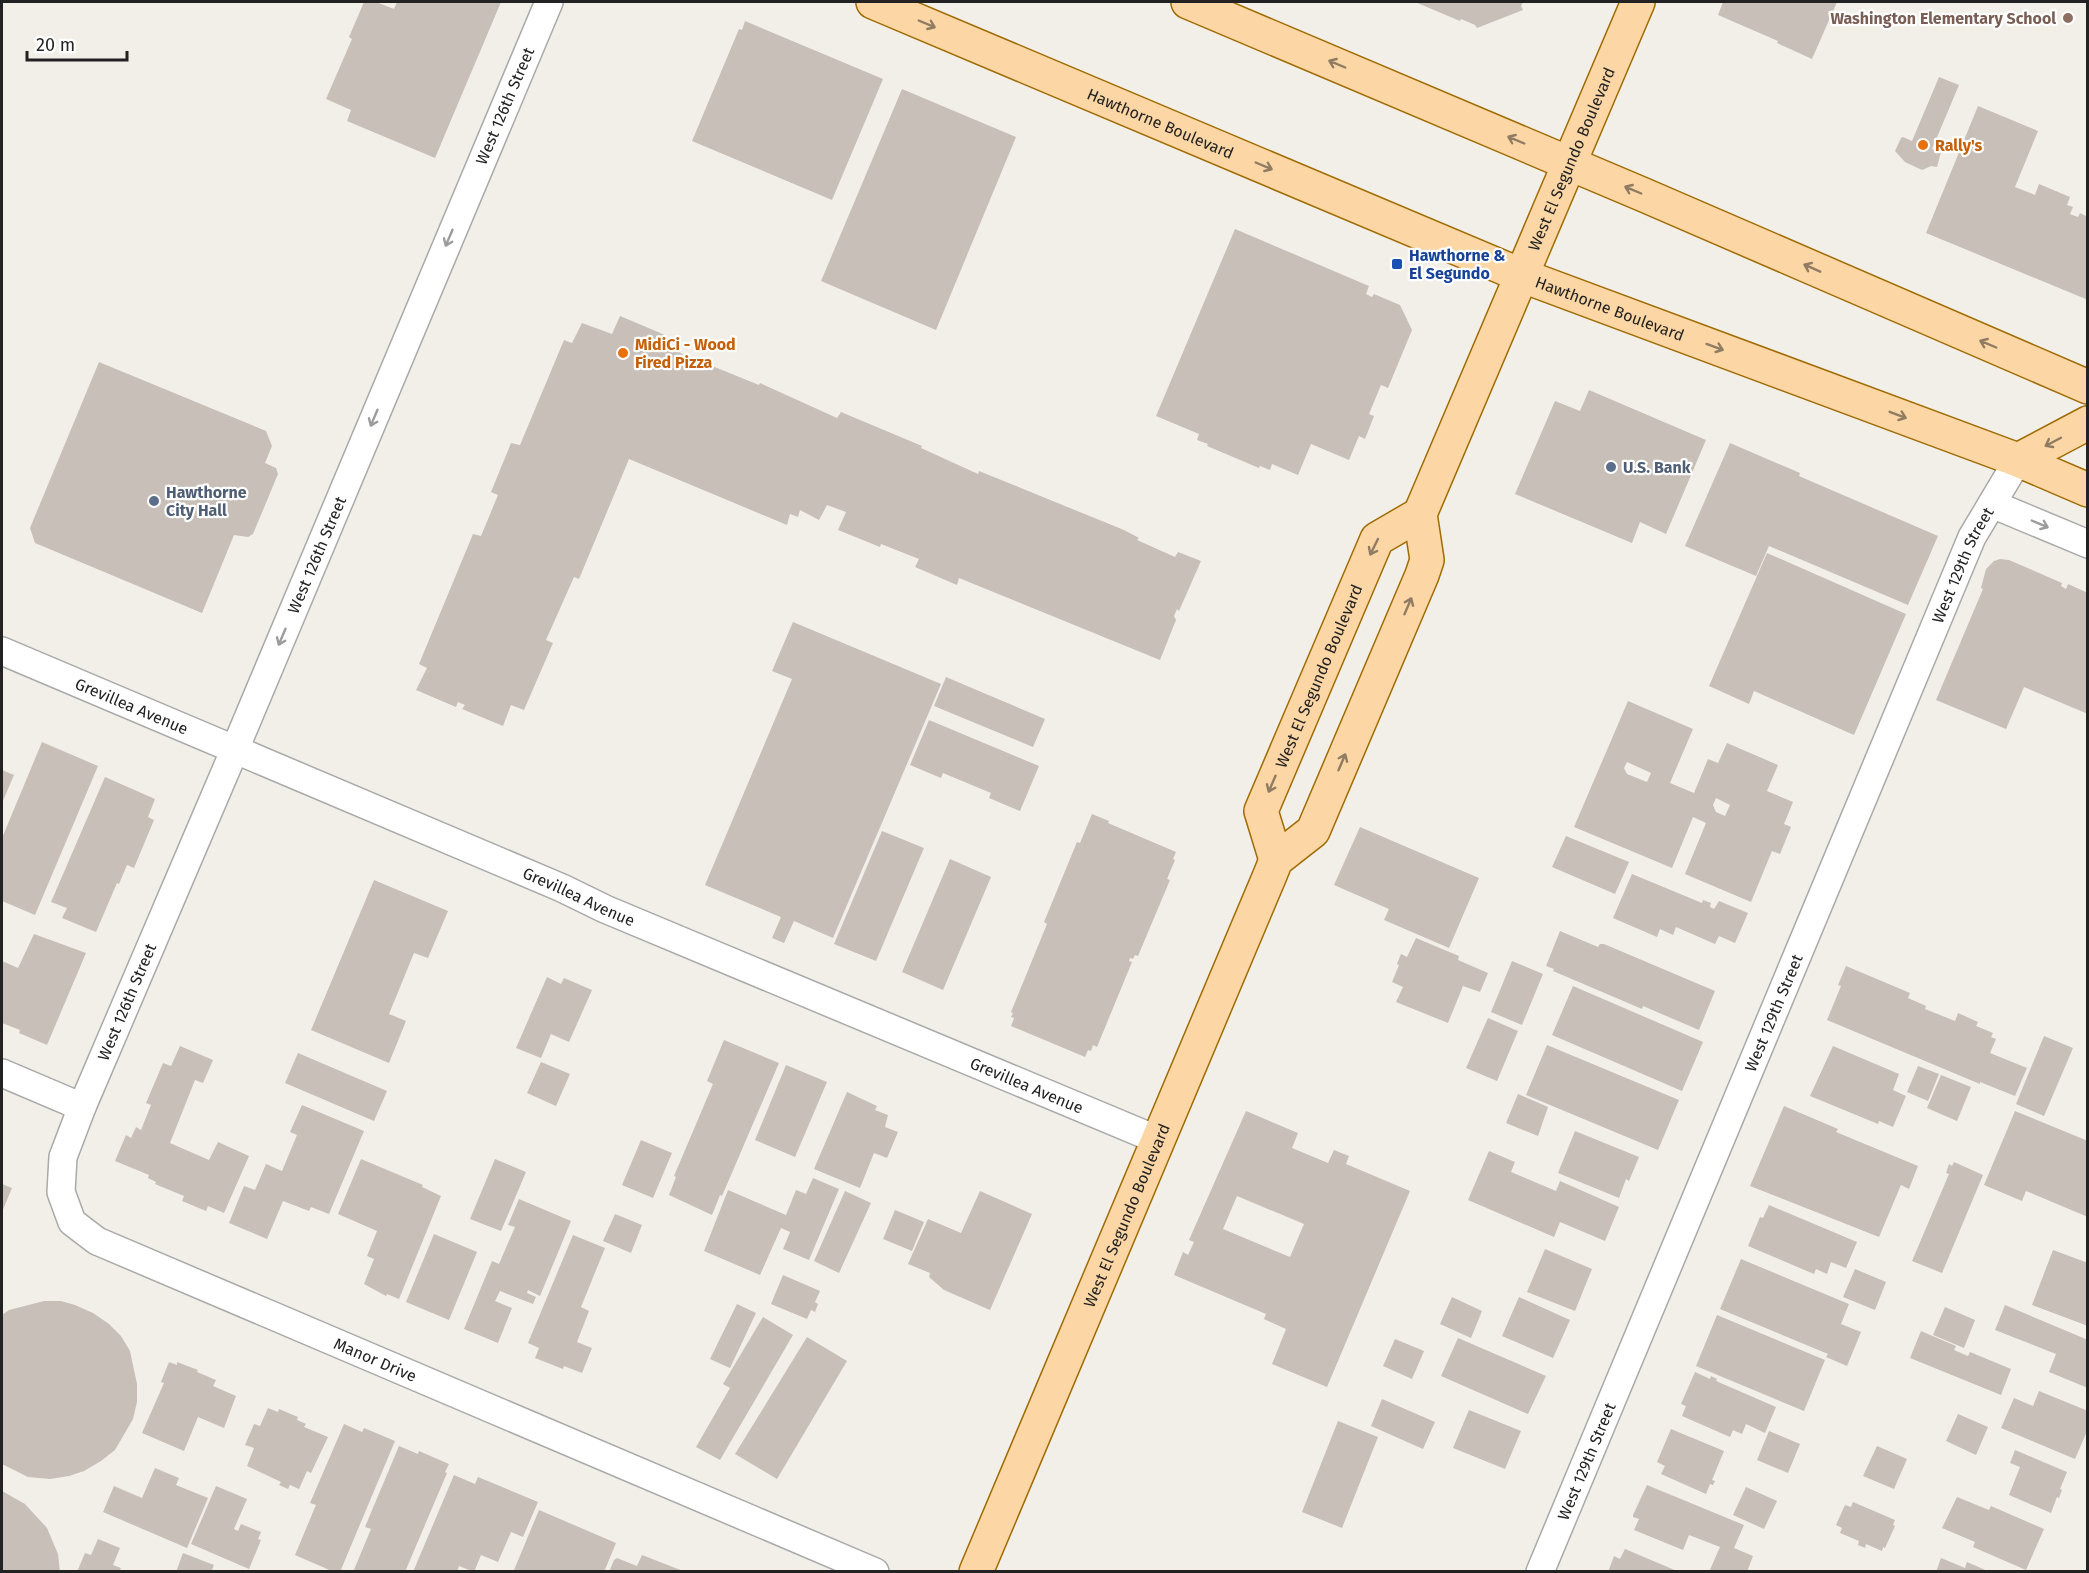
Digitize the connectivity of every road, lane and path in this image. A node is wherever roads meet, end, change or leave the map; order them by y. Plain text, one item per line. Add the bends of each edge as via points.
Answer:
1 (549, 2) edge
2 (873, 2) edge
3 (1188, 2) edge
4 (1638, 2) edge
5 (1570, 164) junction
6 (1523, 276) junction
7 (2088, 387) edge
8 (2088, 423) edge
9 (2018, 460) junction
10 (2088, 490) edge
11 (1992, 504) junction
12 (1420, 514) junction
13 (2088, 544) edge
14 (2, 651) edge
15 (235, 749) junction
16 (1276, 860) junction
17 (2, 1073) edge
18 (82, 1107) junction
19 (1158, 1140) junction
20 (875, 1572) edge
21 (976, 1572) edge
22 (1540, 1572) edge

1 -> 15 street, West 126th Street
2 -> 6 main road, Hawthorne Boulevard
5 -> 3 main road
4 - 5 main road, West El Segundo Boulevard
5 - 6 main road, West El Segundo Boulevard
7 -> 5 main road
6 -> 9 main road, Hawthorne Boulevard
6 - 12 main road, West El Segundo Boulevard
8 -> 9 main road
9 - 10 main road, Hawthorne Boulevard
9 - 11 street, West 129th Street
11 -> 13 street
11 - 22 street, West 129th Street via 1956,574
16 -> 12 main road, West El Segundo Boulevard via 1313,831 1422,575 1427,560
12 -> 16 main road, West El Segundo Boulevard via 1377,539 1261,811
14 - 15 street, Grevillea Avenue
15 - 18 street, West 126th Street
15 - 19 street, Grevillea Avenue via 605,909
16 - 19 main road, West El Segundo Boulevard
17 - 18 street
18 - 20 street, Manor Drive via 63,1157 61,1192 72,1222 97,1241
19 - 21 main road, West El Segundo Boulevard

